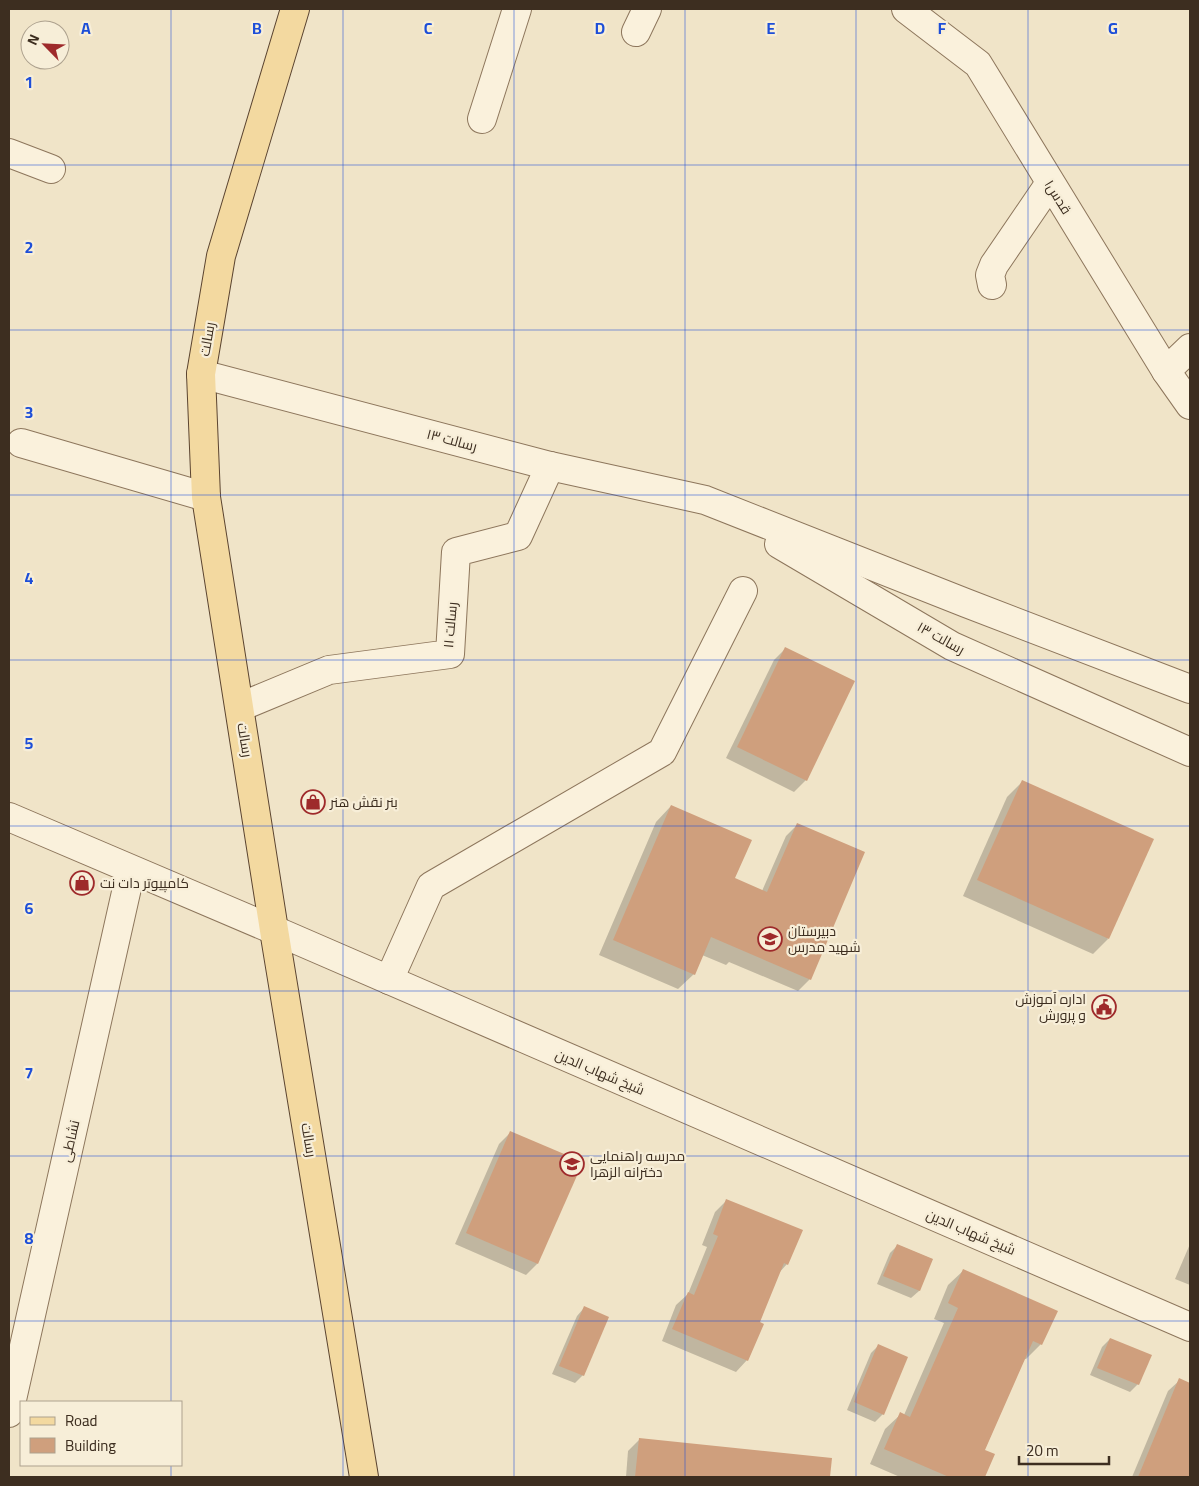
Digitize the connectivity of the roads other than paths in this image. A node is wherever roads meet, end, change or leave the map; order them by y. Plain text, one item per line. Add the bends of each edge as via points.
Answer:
1 (295, 9) edge
2 (517, 9) edge
3 (906, 9) edge
4 (482, 119) dead end
5 (9, 153) edge
6 (51, 169) dead end
7 (1050, 183) junction
8 (992, 285) dead end
9 (1190, 348) edge
10 (1166, 371) junction
11 (201, 374) junction
12 (1190, 405) edge
13 (21, 443) dead end
14 (550, 466) junction
15 (206, 497) junction
16 (705, 500) junction
17 (743, 591) dead end
18 (1190, 689) edge
19 (240, 706) junction
20 (1190, 752) edge
21 (9, 818) edge
22 (131, 870) junction
23 (274, 930) junction
24 (389, 980) junction
25 (1190, 1327) edge
26 (9, 1413) edge
27 (364, 1477) edge

1 - 11 main road, رسالت via 221,256
2 - 4 street
3 - 7 street, قدس۱ via 978,64
5 - 6 street
7 - 8 street via 994,265 990,275
7 - 10 street, قدس۱
9 - 10 street
10 - 12 street, قدس۱
11 - 14 street, رسالت ۱۳
11 - 15 main road, رسالت
13 - 15 street
14 - 16 street, رسالت ۱۳
14 - 19 street, رسالت ۱۱ via 518,536 456,552 450,654 329,670
15 - 19 main road, رسالت
16 - 18 street, رسالت ۱۳
16 - 20 street, رسالت ۱۳ via 952,646
17 - 24 street via 662,752 431,886
19 - 23 main road, رسالت
21 - 22 street, شیخ شهاب الدین
22 - 23 street, شیخ شهاب الدین
22 - 26 street, نشاطی
23 - 24 street, شیخ شهاب الدین
23 - 27 main road, رسالت
24 - 25 street, شیخ شهاب الدین

